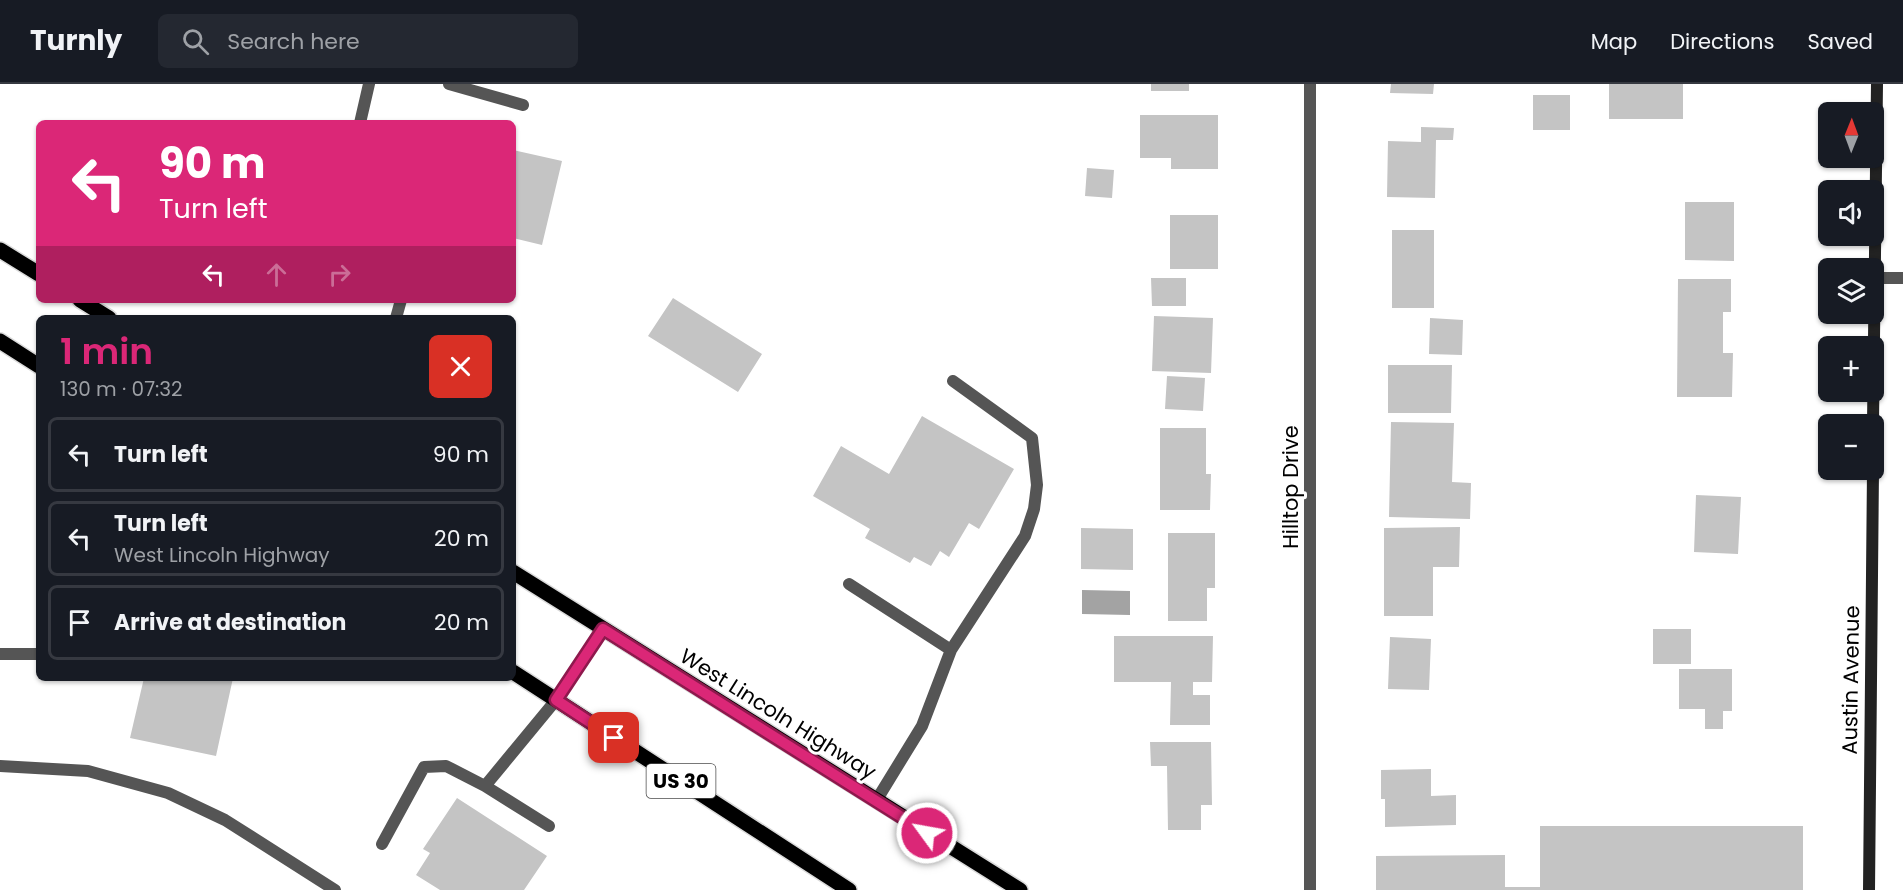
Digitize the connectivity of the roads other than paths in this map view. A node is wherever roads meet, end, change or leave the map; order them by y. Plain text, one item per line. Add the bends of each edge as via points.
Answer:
1 (369, 84) edge
2 (449, 84) edge
3 (1310, 84) edge
4 (1877, 84) edge
5 (523, 105) dead end
6 (361, 120) edge
7 (0, 250) edge
8 (1875, 258) edge
9 (36, 272) edge
10 (1884, 278) edge
11 (1903, 278) edge
12 (85, 303) edge
13 (104, 315) edge
14 (1875, 324) edge
15 (0, 340) edge
16 (36, 364) edge
17 (953, 381) dead end
18 (1874, 414) edge
19 (1873, 480) edge
20 (516, 574) edge
21 (849, 585) dead end
22 (603, 629) junction
23 (951, 650) junction
24 (0, 654) edge
25 (36, 654) edge
26 (516, 674) edge
27 (556, 700) junction
28 (0, 766) edge
29 (485, 786) junction
30 (876, 801) junction
31 (549, 826) dead end
32 (382, 844) dead end
33 (335, 890) edge
34 (849, 890) edge
35 (1020, 890) edge
36 (1310, 890) edge
37 (1869, 890) edge

1 - 6 street
2 - 5 street
3 - 36 street, Hilltop Drive
4 - 8 street
7 - 9 main road
10 - 11 street
12 - 13 main road
14 - 18 street
15 - 16 main road
17 - 23 street via 1032,438 1037,485 1025,536
19 - 37 street, Austin Avenue
20 - 22 main road, West Lincoln Highway
21 - 23 street
22 - 27 street
22 - 30 main road, West Lincoln Highway
23 - 30 street via 922,726
24 - 25 street
26 - 27 main road, US 30
27 - 29 street
27 - 34 main road, US 30
28 - 33 street via 88,771 168,793 225,820
29 - 31 street
29 - 32 street via 446,766 424,767
30 - 35 main road, West Lincoln Highway

